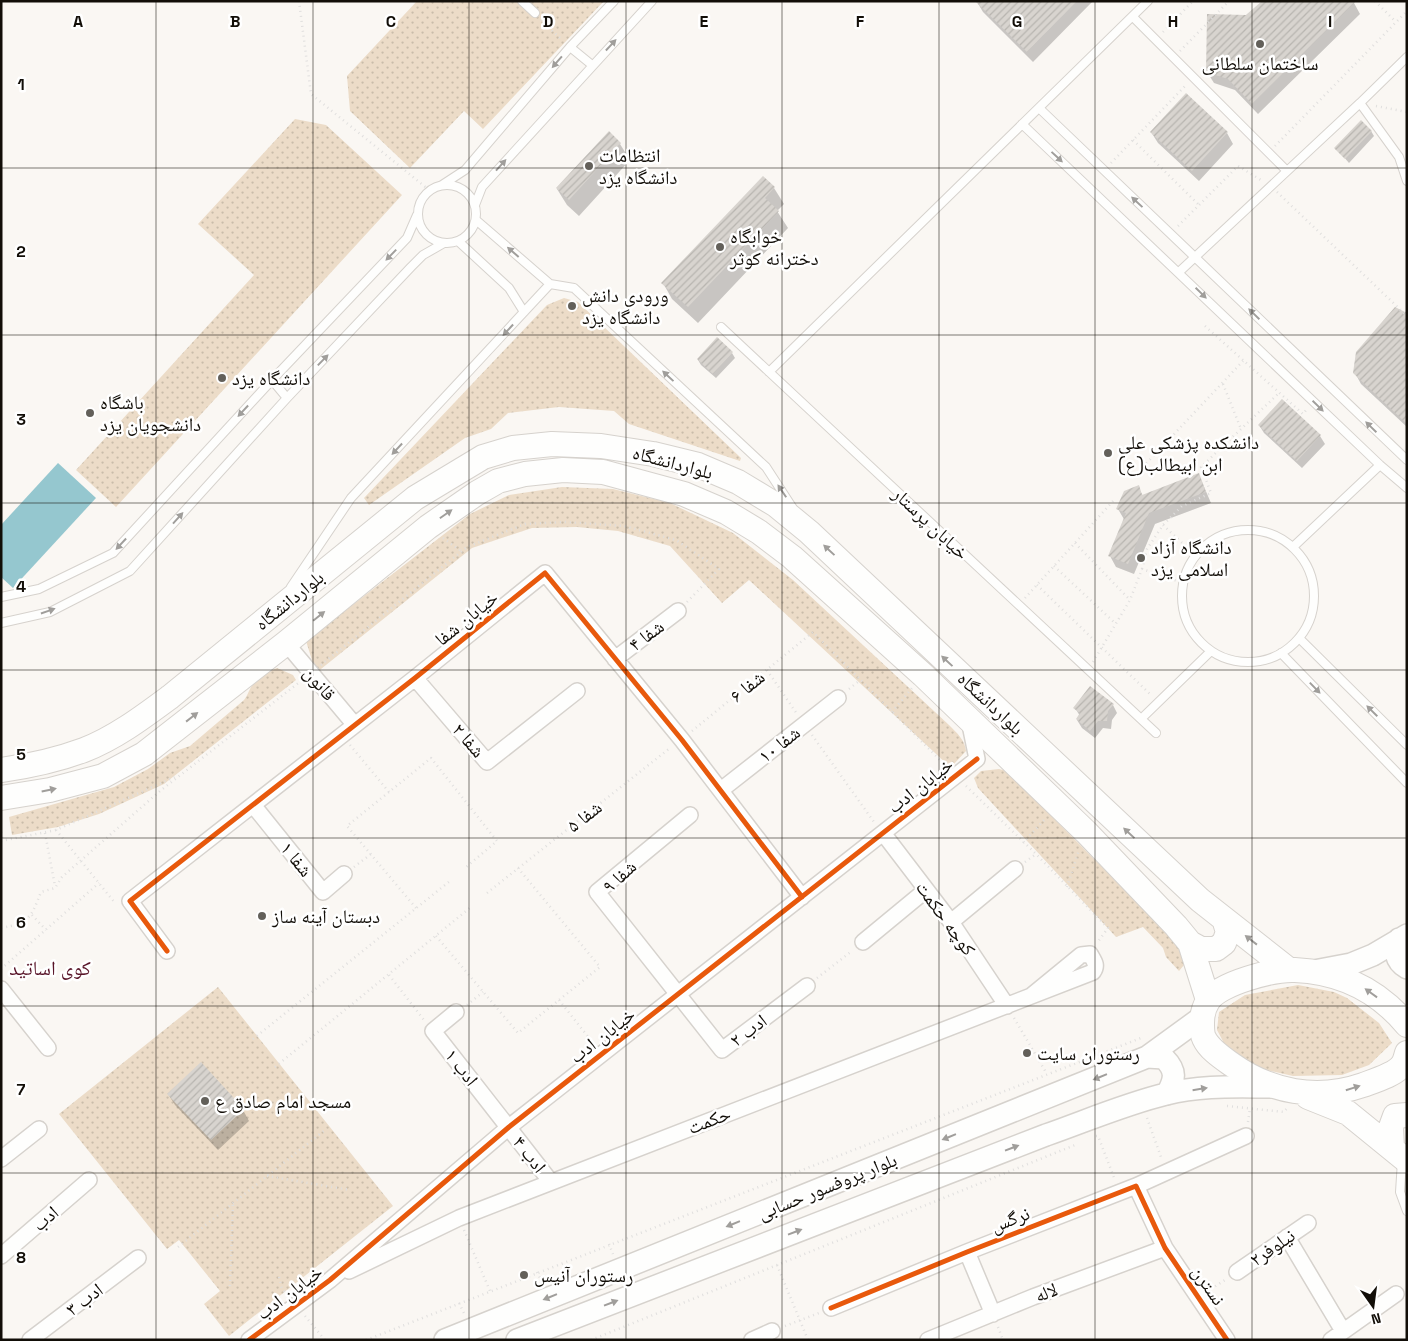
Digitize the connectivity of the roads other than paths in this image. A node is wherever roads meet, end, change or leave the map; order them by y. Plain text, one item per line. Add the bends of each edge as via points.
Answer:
1 (522, 1) edge
2 (614, 1) edge
3 (652, 1) edge
4 (1148, 1) edge
5 (535, 14) road end
6 (1133, 17) junction
7 (570, 47) junction
8 (1407, 57) edge
9 (592, 65) junction
10 (1360, 103) junction
11 (1039, 108) junction
12 (1022, 124) junction
13 (1287, 171) junction
14 (1407, 181) edge
15 (442, 185) junction
16 (475, 205) junction
17 (417, 215) junction
18 (476, 220) junction
19 (458, 241) junction
20 (444, 243) junction
21 (1196, 257) junction
22 (1179, 272) junction
23 (550, 284) junction
24 (524, 312) junction
25 (721, 327) dead end
26 (769, 372) junction
27 (272, 380) junction
28 (287, 398) junction
29 (1407, 460) edge
30 (1380, 465) junction
31 (1407, 488) edge
32 (809, 532) junction
33 (1293, 547) junction
34 (1, 597) edge
35 (276, 610) junction
36 (678, 611) dead end
37 (1, 623) edge
38 (1299, 638) junction
39 (286, 643) junction
40 (1211, 651) junction
41 (1281, 653) junction
42 (615, 659) junction
43 (415, 678) junction
44 (577, 691) dead end
45 (838, 698) dead end
46 (1141, 719) junction
47 (969, 720) junction
48 (354, 724) junction
49 (1156, 733) dead end
50 (1407, 745) edge
51 (977, 759) junction
52 (1019, 768) junction
53 (1, 770) edge
54 (1407, 783) edge
55 (721, 790) junction
56 (1, 798) edge
57 (253, 805) junction
58 (690, 815) dead end
59 (883, 833) junction
60 (1015, 869) dead end
61 (344, 874) road end
62 (926, 890) junction
63 (802, 896) junction
64 (1224, 919) junction
65 (951, 922) junction
66 (1403, 937) edge
67 (863, 942) road end
68 (1190, 943) junction
69 (167, 951) dead end
70 (1407, 968) edge
71 (1289, 970) junction
72 (1314, 971) junction
73 (807, 986) road end
74 (1, 989) edge
75 (677, 994) junction
76 (1030, 996) junction
77 (1006, 1006) junction
78 (1205, 1009) junction
79 (456, 1012) road end
80 (1407, 1026) edge
81 (48, 1048) dead end
82 (1147, 1057) junction
83 (1405, 1064) edge
84 (1272, 1087) junction
85 (1297, 1092) junction
86 (1167, 1094) junction
87 (1407, 1115) edge
88 (508, 1127) junction
89 (38, 1129) dead end
90 (1246, 1136) dead end
91 (1400, 1155) edge
92 (1, 1159) edge
93 (89, 1180) dead end
94 (551, 1182) junction
95 (1136, 1186) junction
96 (1407, 1211) edge
97 (1308, 1223) dead end
98 (1287, 1237) junction
99 (1165, 1248) junction
100 (967, 1252) junction
101 (1, 1256) edge
102 (138, 1258) dead end
103 (1238, 1272) road end
104 (330, 1280) junction
105 (1396, 1294) dead end
106 (831, 1308) road end
107 (993, 1314) junction
108 (772, 1331) road end
109 (1344, 1331) junction
110 (30, 1340) edge
111 (250, 1340) edge
112 (445, 1340) edge
113 (517, 1340) edge
114 (752, 1340) edge
115 (928, 1340) edge
116 (1226, 1340) edge
117 (1331, 1340) edge

1 - 5 lane
2 - 7 lane
9 -> 3 lane
4 - 6 lane
6 - 11 lane
6 - 13 lane
7 - 9 lane
7 -> 15 lane via 465,170
8 - 10 lane
16 -> 9 lane via 482,187
10 - 13 lane
10 - 14 lane via 1399,157
11 - 12 lane
21 -> 11 lane
12 -> 22 lane
12 - 26 lane
13 - 21 lane
15 - 16 lane via 456,186 468,193
15 - 17 lane via 429,190 420,201
16 - 18 lane
17 - 20 lane via 421,229 431,239
17 -> 27 lane via 407,238
18 - 19 lane via 470,232
23 -> 18 lane
19 - 20 lane
19 - 24 lane via 509,288
28 -> 20 lane via 423,255
21 - 22 lane
29 -> 21 lane
22 -> 30 lane
23 - 24 lane
32 -> 23 lane via 766,467 574,288
24 -> 35 lane via 351,498
25 - 26 lane, خیابان پرستار
26 - 46 lane, خیابان پرستار
27 - 28 lane
27 -> 34 lane via 113,552 39,589
37 -> 28 lane via 50,612 130,572
30 - 31 lane
30 - 33 lane
32 - 35 main road, بلواردانشگاه via 738,482 698,465 601,446 552,444 513,448 483,457 415,498
64 -> 32 main road, بلواردانشگاه
33 - 38 lane via 1304,560 1314,591 1308,624
33 - 40 lane via 1275,535 1254,530 1232,532 1211,540 1195,555 1185,574 1181,596 1185,618 1195,637
35 - 53 main road, بلواردانشگاه via 170,698 131,725 85,749 37,765
36 - 42 street, شفا ۴
38 - 41 lane
50 -> 38 lane
39 -> 47 main road, بلواردانشگاه via 428,527 498,481 563,470 603,472 684,494 726,512 759,532 792,557
39 - 48 street, قانون
56 -> 39 main road, بلواردانشگاه via 50,790 103,776 144,754
40 - 41 lane via 1224,658 1246,662 1268,659
40 - 46 lane
41 -> 54 lane
42 - 43 street, خیابان شفا via 545,573
42 - 55 street, خیابان شفا
43 - 44 street, شفا ۲ via 487,762
43 - 48 street, خیابان شفا
45 - 55 street, شفا ۱۰
46 - 49 lane, خیابان پرستار
47 - 51 street, خیابان ادب
47 - 52 main road, بلواردانشگاه
48 - 57 street, خیابان شفا
51 - 52 street via 1004,760
51 - 59 street, خیابان ادب
52 - 68 main road, بلواردانشگاه via 1086,832
55 - 63 street, خیابان شفا
57 - 61 street, شفا ۱ via 323,892
57 - 69 street, خیابان شفا via 130,901
58 - 75 street, شفا ۹ via 597,892
59 - 62 street, کوچه حکمت
59 - 63 street, خیابان ادب
60 - 65 street
62 - 65 street, کوچه حکمت
62 - 67 street
63 - 75 street, خیابان ادب
64 - 68 main road via 1228,932 1224,943 1216,949 1201,949
71 -> 64 main road, بلواردانشگاه
65 - 77 street, کوچه حکمت
66 - 70 main road via 1396,947 1396,956
66 - 72 main road via 1351,964
68 - 78 main road, بلواردانشگاه
71 - 72 main road
71 - 78 main road via 1261,974 1227,986
80 -> 72 main road via 1394,1009 1364,988
73 - 75 street, ادب ۲ via 722,1050
74 - 81 street
75 - 88 street, خیابان ادب
76 - 76 street, حکمت via 1093,972 1096,963 1090,954 1081,956
76 - 77 street, حکمت
77 - 94 street, حکمت
78 - 82 main road, بلوار پروفسور حسابی
78 - 84 main road, بلواردانشگاه via 1203,1037 1217,1054 1247,1076
79 - 88 street, ادب ۱ via 433,1031
82 - 86 main road via 1164,1058 1172,1069 1173,1083
82 -> 112 main road, بلوار پروفسور حسابی
85 -> 83 main road via 1321,1094 1349,1090 1384,1078
84 - 85 main road, بلواردانشگاه
86 -> 84 main road, بلوار پروفسور حسابی via 1212,1087
85 - 91 main road via 1348,1113
113 -> 86 main road, بلوار پروفسور حسابی via 1046,1135
87 - 91 main road via 1395,1116 1391,1127
88 - 94 street, ادب ۴
88 - 104 street, خیابان ادب
89 - 92 street
90 - 95 street, نرگس
91 - 96 lane via 1400,1192
93 - 101 street, ادب
94 - 104 street, حکمت via 459,1218
95 - 99 street
95 - 100 street, نرگس
97 - 98 street, نیلوفر۲
98 - 103 street, نیلوفر۲
98 - 109 street
99 - 107 street, لاله
99 - 116 street, نسترن
100 - 106 street, نرگس
100 - 107 street
102 - 110 street, ادب ۳
104 - 111 street, خیابان ادب
105 - 109 street
107 - 115 street, لاله
108 - 114 street
109 - 117 street

